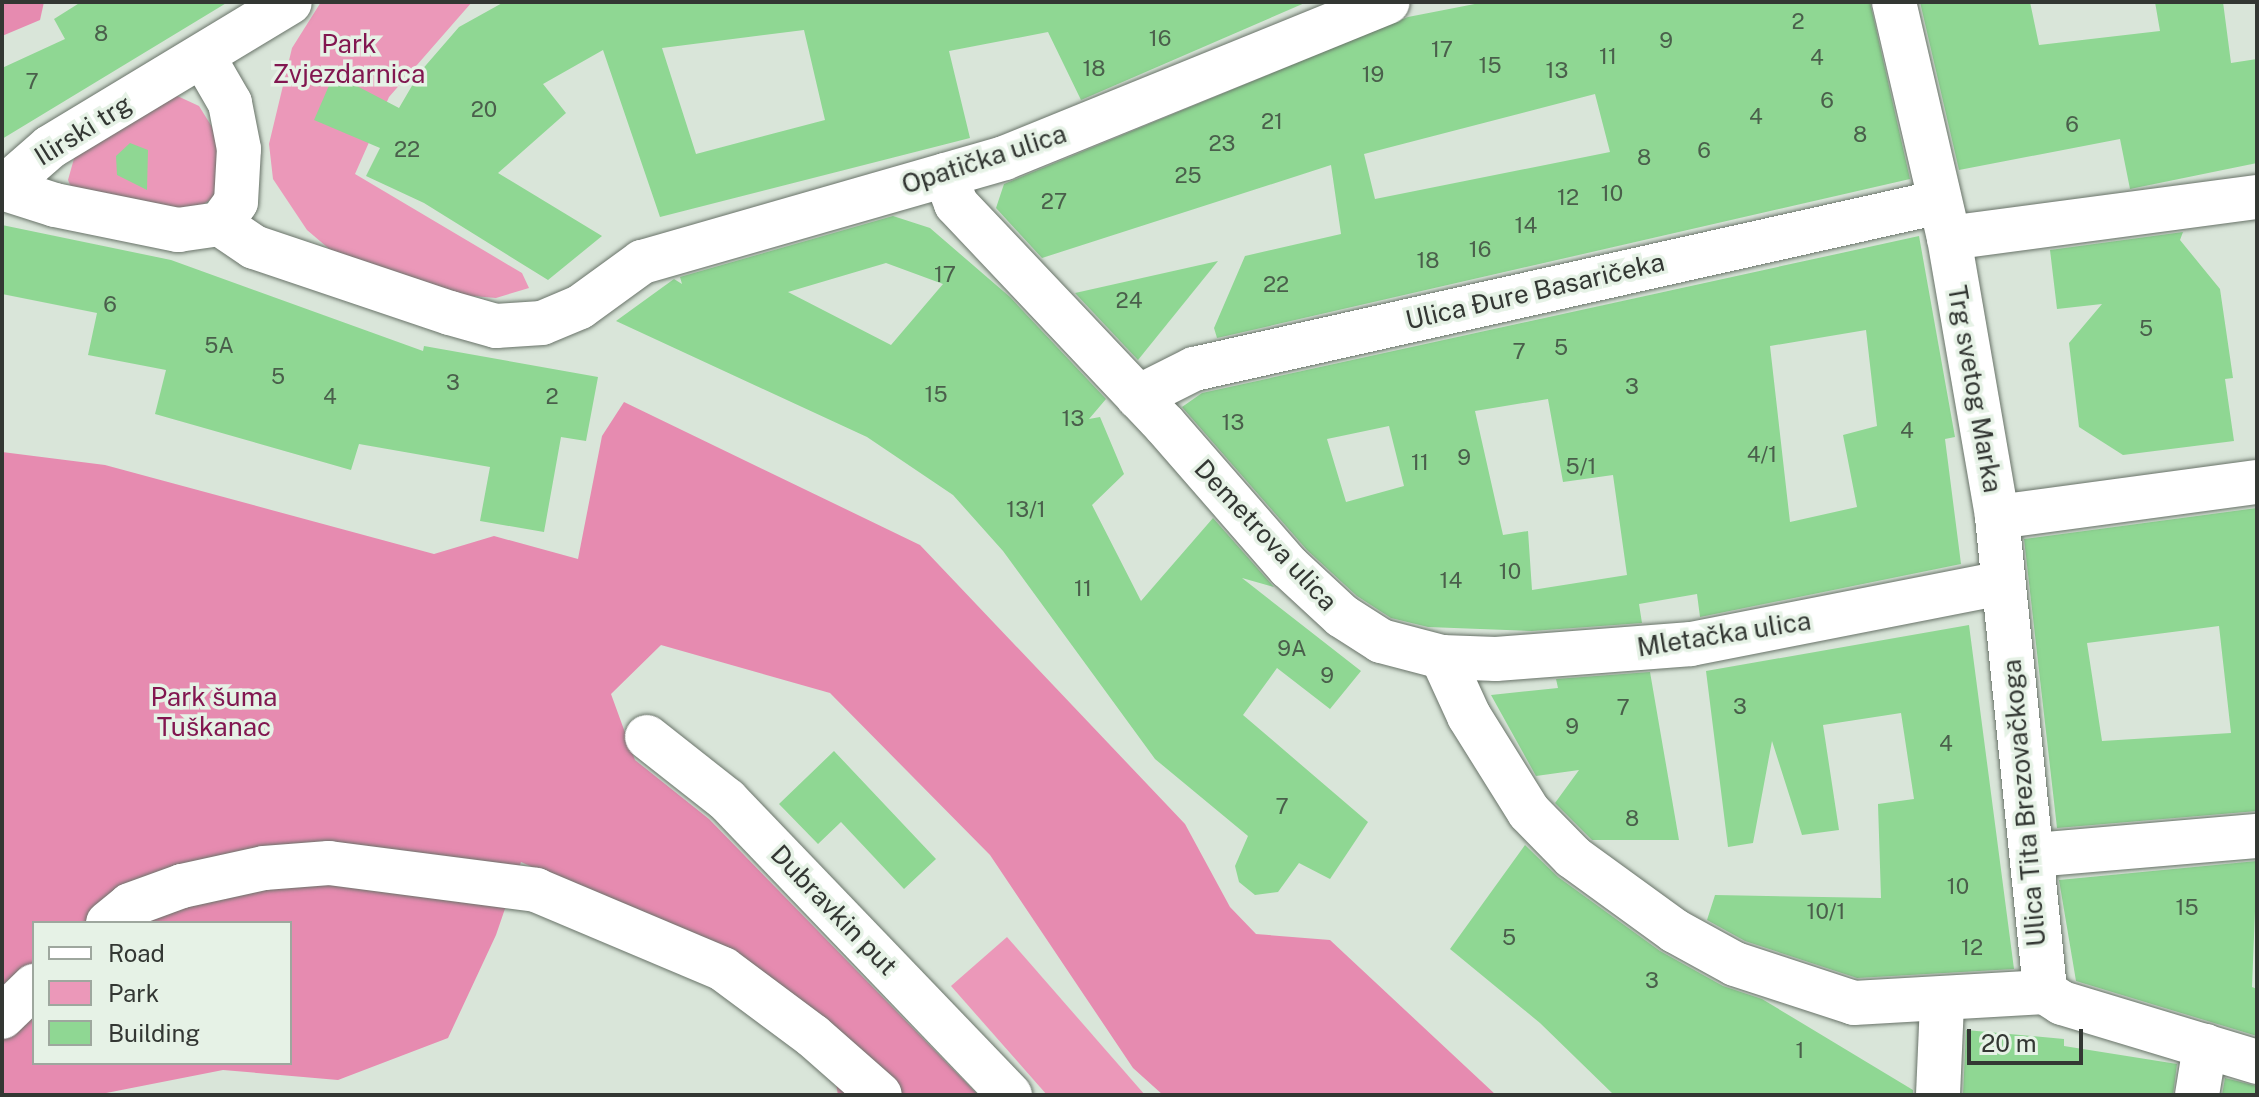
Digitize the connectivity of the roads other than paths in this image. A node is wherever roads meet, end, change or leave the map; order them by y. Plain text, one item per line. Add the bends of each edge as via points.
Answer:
1 (290, 2) edge
2 (1388, 2) edge
3 (1894, 2) edge
4 (204, 58) junction
5 (945, 175) junction
6 (3, 188) edge
7 (2257, 197) edge
8 (1944, 220) junction
9 (220, 224) junction
10 (1138, 397) junction
11 (2257, 482) edge
12 (1997, 517) junction
13 (2002, 583) junction
14 (1442, 657) junction
15 (647, 737) dead end
16 (2257, 836) edge
17 (2034, 855) junction
18 (110, 921) edge
19 (32, 988) edge
20 (2045, 992) junction
21 (1942, 1002) junction
22 (2, 1017) edge
23 (2205, 1046) junction
24 (2257, 1062) edge
25 (880, 1095) edge
26 (1010, 1095) edge
27 (1938, 1095) edge
28 (2197, 1095) edge

1 - 4 street, Ilirski trg
2 - 5 street, Opatička ulica via 1130,110
3 - 8 street, Trg svetog Marka
4 - 6 street, Ilirski trg via 50,147
4 - 9 street via 230,103 239,149 236,202
5 - 9 street, Opatička ulica via 642,262 580,307 542,323 496,326 254,247
5 - 10 street, Demetrova ulica via 956,204
6 - 9 street, Ilirski trg via 55,205 178,230
7 - 8 street
8 - 10 street, Ulica Đure Basaričeka via 1194,369
8 - 12 street, Trg svetog Marka
10 - 14 street, Demetrova ulica via 1289,567 1342,616 1381,641
11 - 12 street, Trg svetog Marka
12 - 13 street, Ulica Tita Brezovačkoga
13 - 14 street, Mletačka ulica via 1691,644 1496,659
13 - 17 street, Ulica Tita Brezovačkoga
14 - 21 street via 1469,716 1529,812 1573,857 1625,897 1735,964 1818,994 1877,1004
15 - 26 street, Dubravkin put via 727,800
16 - 17 street
17 - 20 street, Ulica Tita Brezovačkoga via 2031,888
18 - 25 street via 130,905 182,886 264,868 329,863 536,890 723,969 813,1036
19 - 22 street
20 - 21 street
20 - 23 street via 2062,1003
21 - 27 street
23 - 24 street
23 - 28 street

